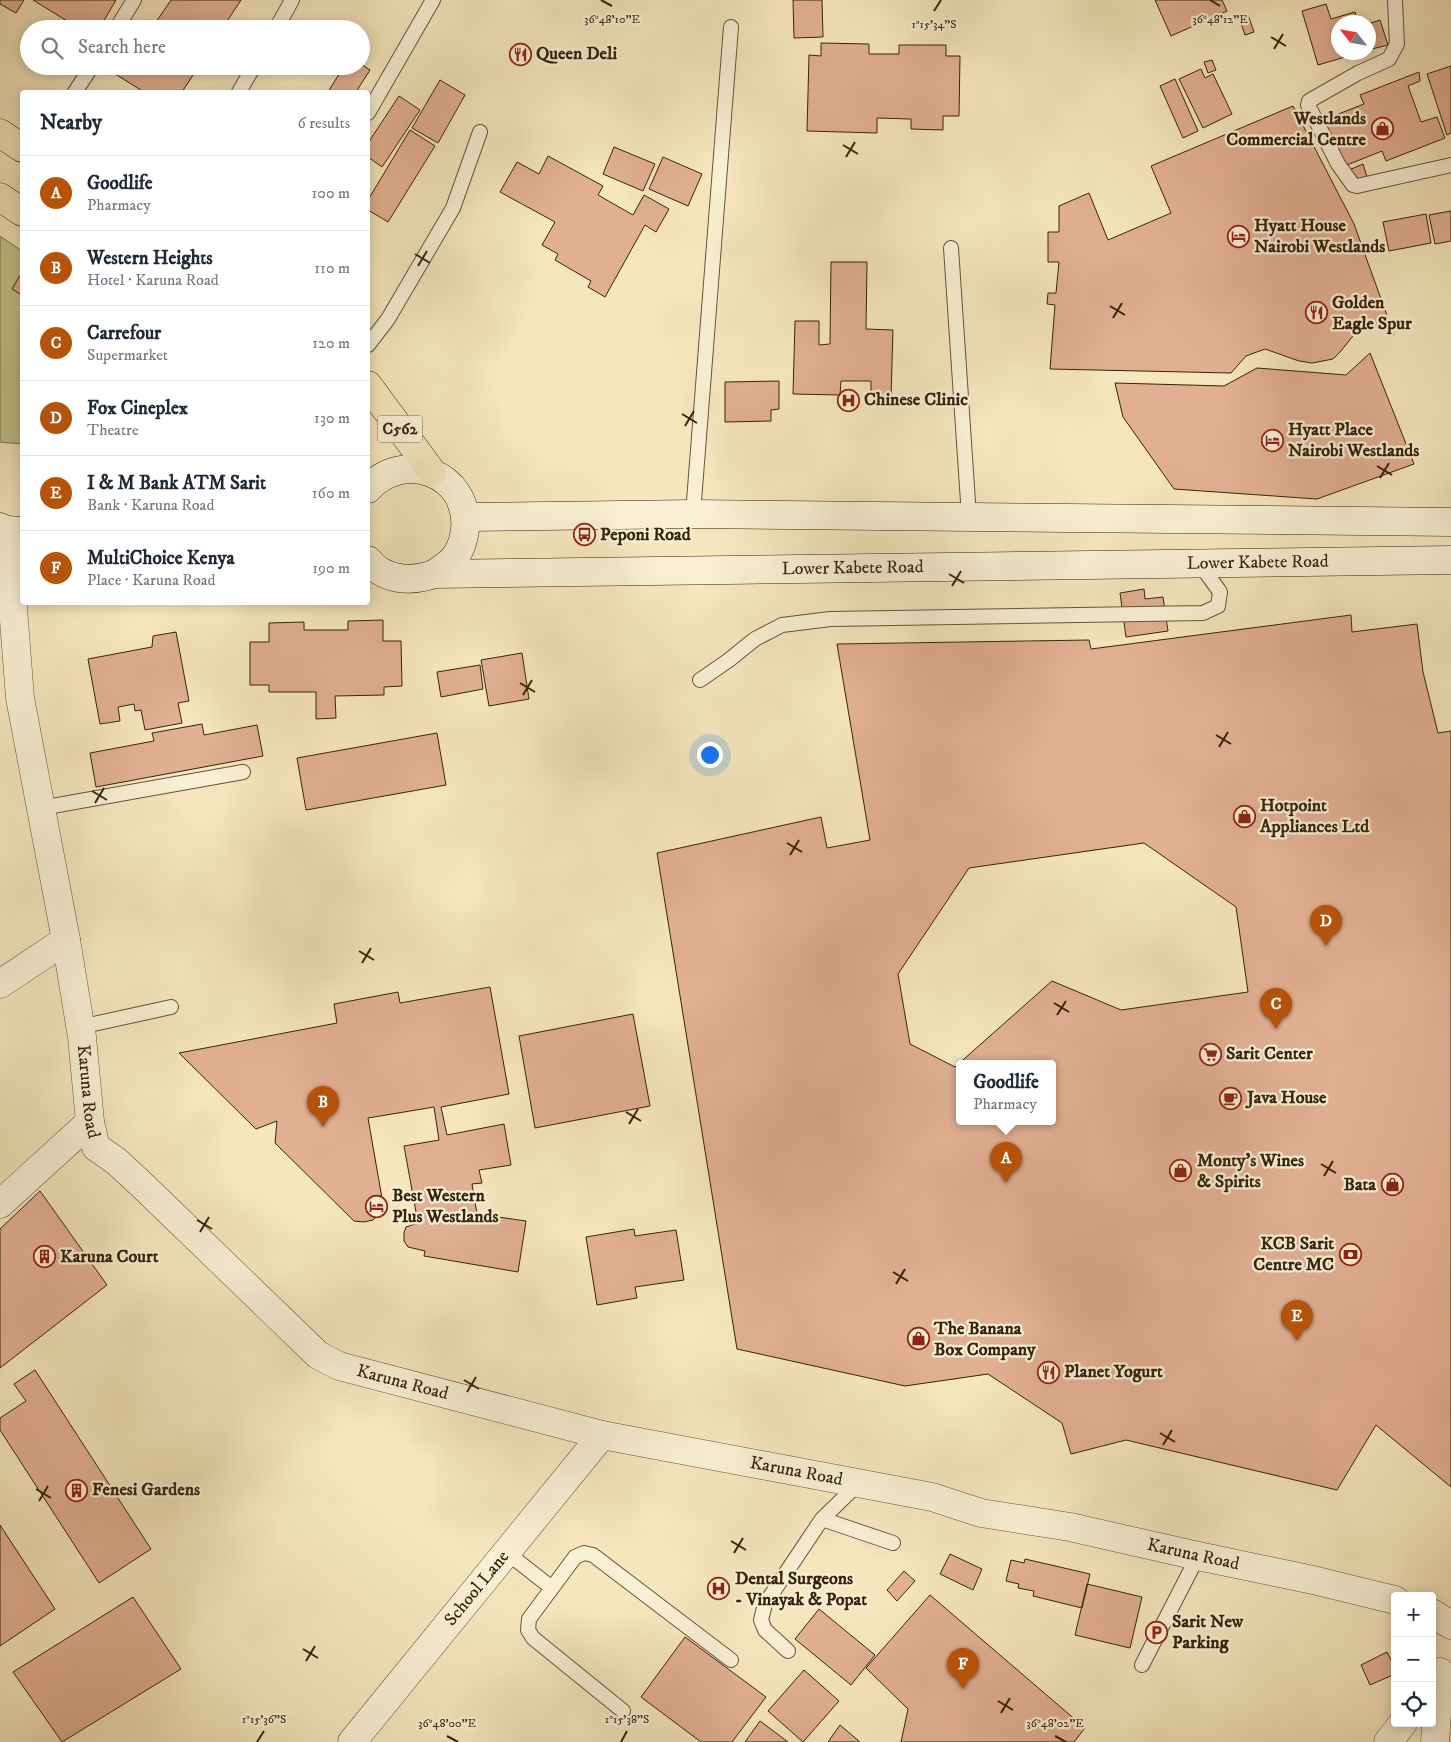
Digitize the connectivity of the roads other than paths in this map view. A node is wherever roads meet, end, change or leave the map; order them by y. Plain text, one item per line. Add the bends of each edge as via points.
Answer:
1 (134, 0) edge
2 (292, 0) edge
3 (433, 0) edge
4 (1395, 0) edge
5 (122, 20) edge
6 (281, 20) edge
7 (731, 27) dead end
8 (86, 75) edge
9 (249, 75) edge
10 (76, 90) edge
11 (240, 90) edge
12 (370, 110) edge
13 (480, 132) dead end
14 (0, 133) edge
15 (20, 147) edge
16 (1451, 165) edge
17 (0, 197) edge
18 (20, 211) edge
19 (951, 248) dead end
20 (370, 342) edge
21 (370, 388) edge
22 (432, 472) junction
23 (370, 487) edge
24 (693, 514) junction
25 (466, 517) junction
26 (969, 517) junction
27 (1451, 522) edge
28 (10, 529) edge
29 (1451, 560) edge
30 (370, 564) edge
31 (1200, 564) junction
32 (434, 574) junction
33 (700, 680) dead end
34 (10, 699) edge
35 (243, 772) dead end
36 (41, 808) junction
37 (66, 940) junction
38 (0, 984) edge
39 (171, 1007) dead end
40 (80, 1027) junction
41 (90, 1122) junction
42 (0, 1204) edge
43 (602, 1435) junction
44 (859, 1483) junction
45 (822, 1519) junction
46 (893, 1543) dead end
47 (506, 1552) junction
48 (1198, 1556) junction
49 (552, 1588) junction
50 (1391, 1599) edge
51 (1451, 1599) edge
52 (1436, 1601) edge
53 (1436, 1616) edge
54 (1451, 1625) edge
55 (788, 1652) dead end
56 (731, 1660) dead end
57 (1142, 1665) dead end
58 (1441, 1670) edge
59 (623, 1711) dead end
60 (1399, 1727) edge
61 (352, 1742) edge
62 (1388, 1742) edge
63 (1435, 1742) edge

1 - 5 lane
2 - 6 lane
3 - 12 lane
4 - 16 lane via 1397,44 1389,59 1358,73 1309,101 1308,105 1338,164 1353,185
7 - 24 lane
8 - 10 lane
9 - 11 lane
13 - 20 lane via 453,208 388,319
14 - 15 main road
17 - 18 main road
19 - 26 lane
21 - 22 main road, C562
22 - 23 street via 415,468 390,472
22 - 25 street, Lower Kabete Road via 455,490
24 - 25 street
24 - 26 street
25 - 32 street, Lower Kabete Road via 463,540 455,558
26 - 27 street
28 - 34 street, Karuna Road
29 - 31 street, Lower Kabete Road
30 - 32 street, Lower Kabete Road via 402,580 421,579
31 - 32 street, Lower Kabete Road
31 - 33 lane via 1220,592 1218,606 1203,613 830,619 782,625 755,639
34 - 36 street, Karuna Road
35 - 36 lane
36 - 37 street, Karuna Road
37 - 38 street
37 - 40 street, Karuna Road
39 - 40 lane
40 - 41 street, Karuna Road
41 - 42 street
41 - 43 street, Karuna Road via 96,1147 149,1191 318,1355 339,1366
43 - 44 street, Karuna Road
43 - 47 street, School Lane
44 - 45 lane
44 - 48 street, Karuna Road via 932,1497 981,1513 1070,1527
45 - 46 lane
45 - 55 lane via 765,1604 761,1620 765,1630
47 - 49 lane
47 - 61 street, School Lane
48 - 50 street, Karuna Road
48 - 57 lane
49 - 56 lane via 576,1558 584,1553 593,1555
49 - 59 lane via 529,1619 528,1630 533,1638
51 - 52 street
53 - 54 street
58 - 63 street
60 - 62 street

